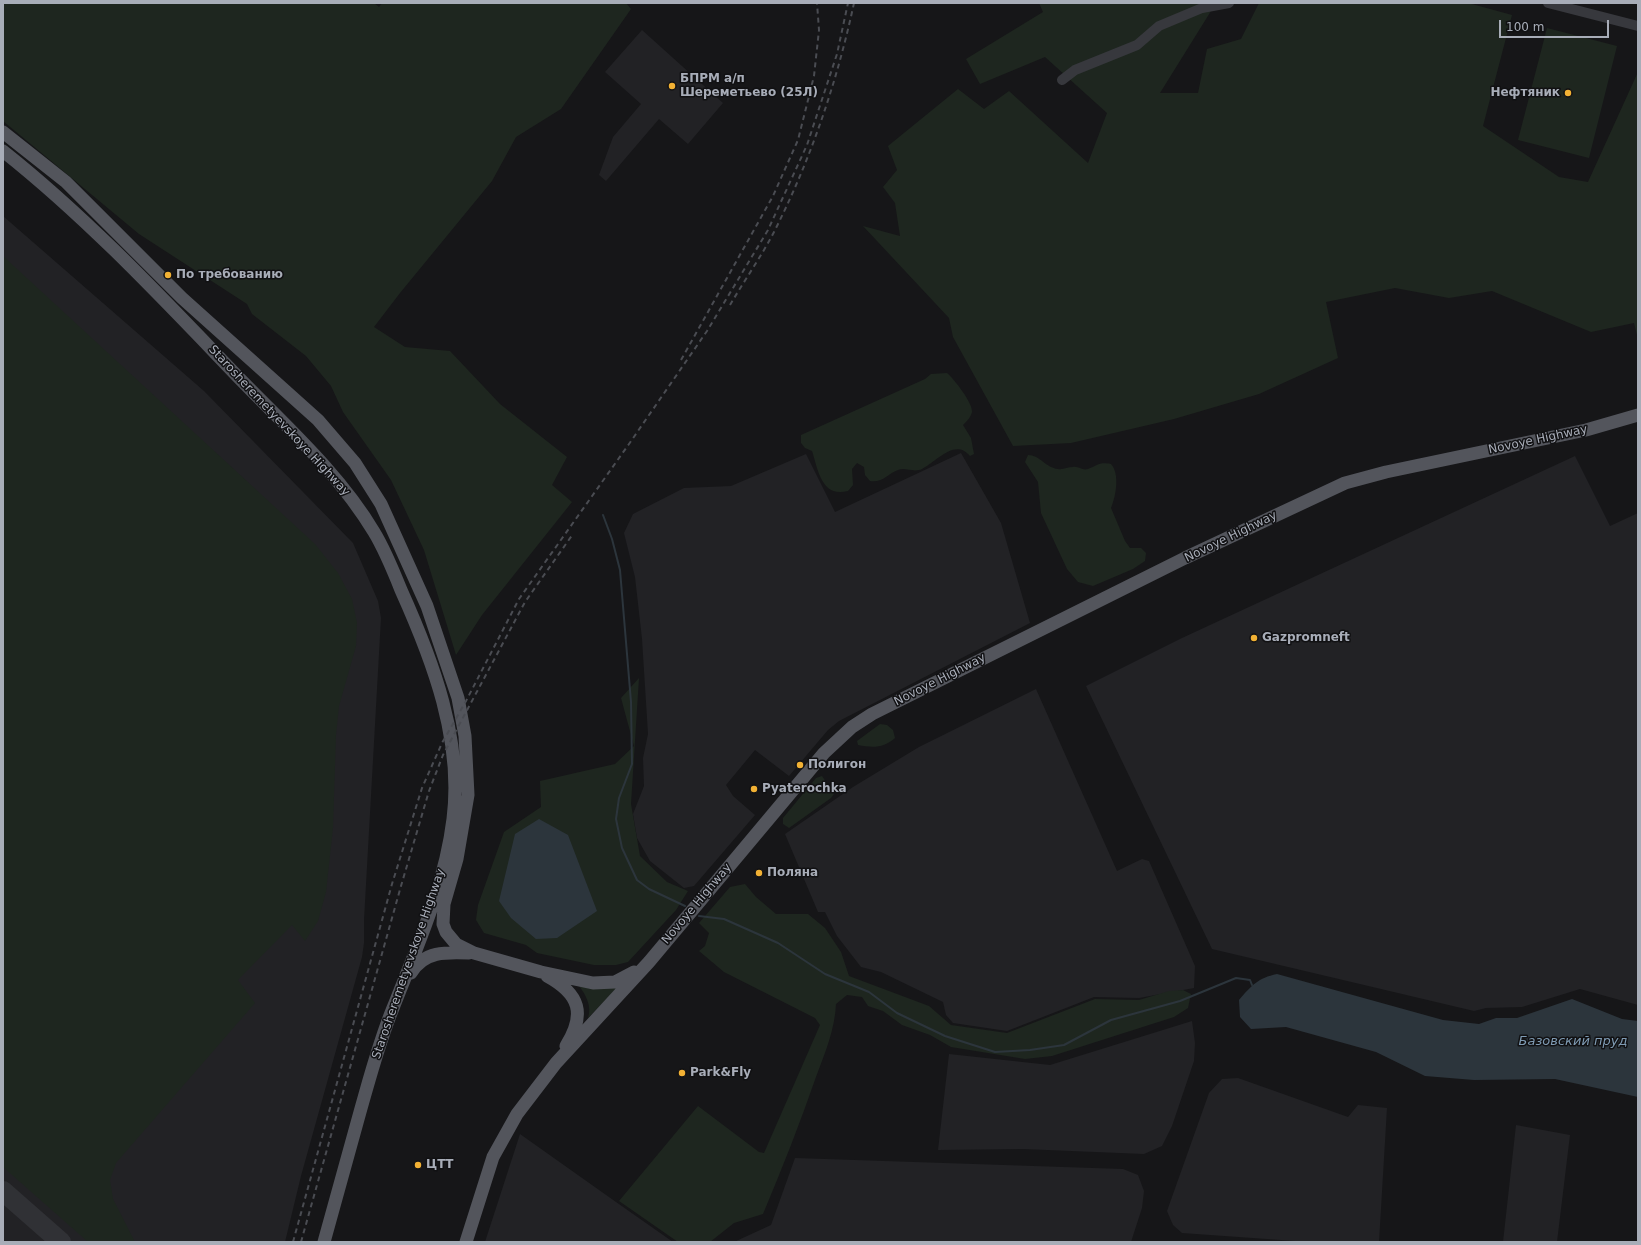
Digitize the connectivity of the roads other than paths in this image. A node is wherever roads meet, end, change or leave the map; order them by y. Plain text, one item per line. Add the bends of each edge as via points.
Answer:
1 (1229, 3) edge
2 (1548, 3) edge
3 (1638, 26) edge
4 (1062, 80) dead end
5 (3, 132) edge
6 (3, 151) edge
7 (1638, 415) edge
8 (474, 953) junction
9 (649, 962) junction
10 (541, 972) junction
11 (402, 988) junction
12 (556, 1063) junction
13 (324, 1242) edge
14 (466, 1242) edge

1 - 4 street via 1202,8 1158,26 1137,45 1075,70
2 - 3 street
5 - 8 main road, Starosheremetyevskoye Highway via 66,182 182,298 318,420 343,447 374,492 427,606 458,698 466,736 468,795 458,859 444,904 443,924 456,944
6 - 11 main road, Starosheremetyevskoye Highway via 38,178 99,235 171,306 322,465 359,509 390,562 423,641 447,717 455,784 450,847
7 - 9 main road, Novoye Highway via 1586,430 1345,483 1185,558 872,714 852,727 824,753
8 - 10 main road
8 - 11 main road via 448,952 428,956 413,969
9 - 10 main road via 627,978 602,984
9 - 12 main road, Novoye Highway
10 - 12 main road via 572,996 579,1015 576,1027
11 - 13 main road, Starosheremetyevskoye Highway via 392,1009 373,1067
12 - 14 main road, Novoye Highway via 517,1114 493,1157

